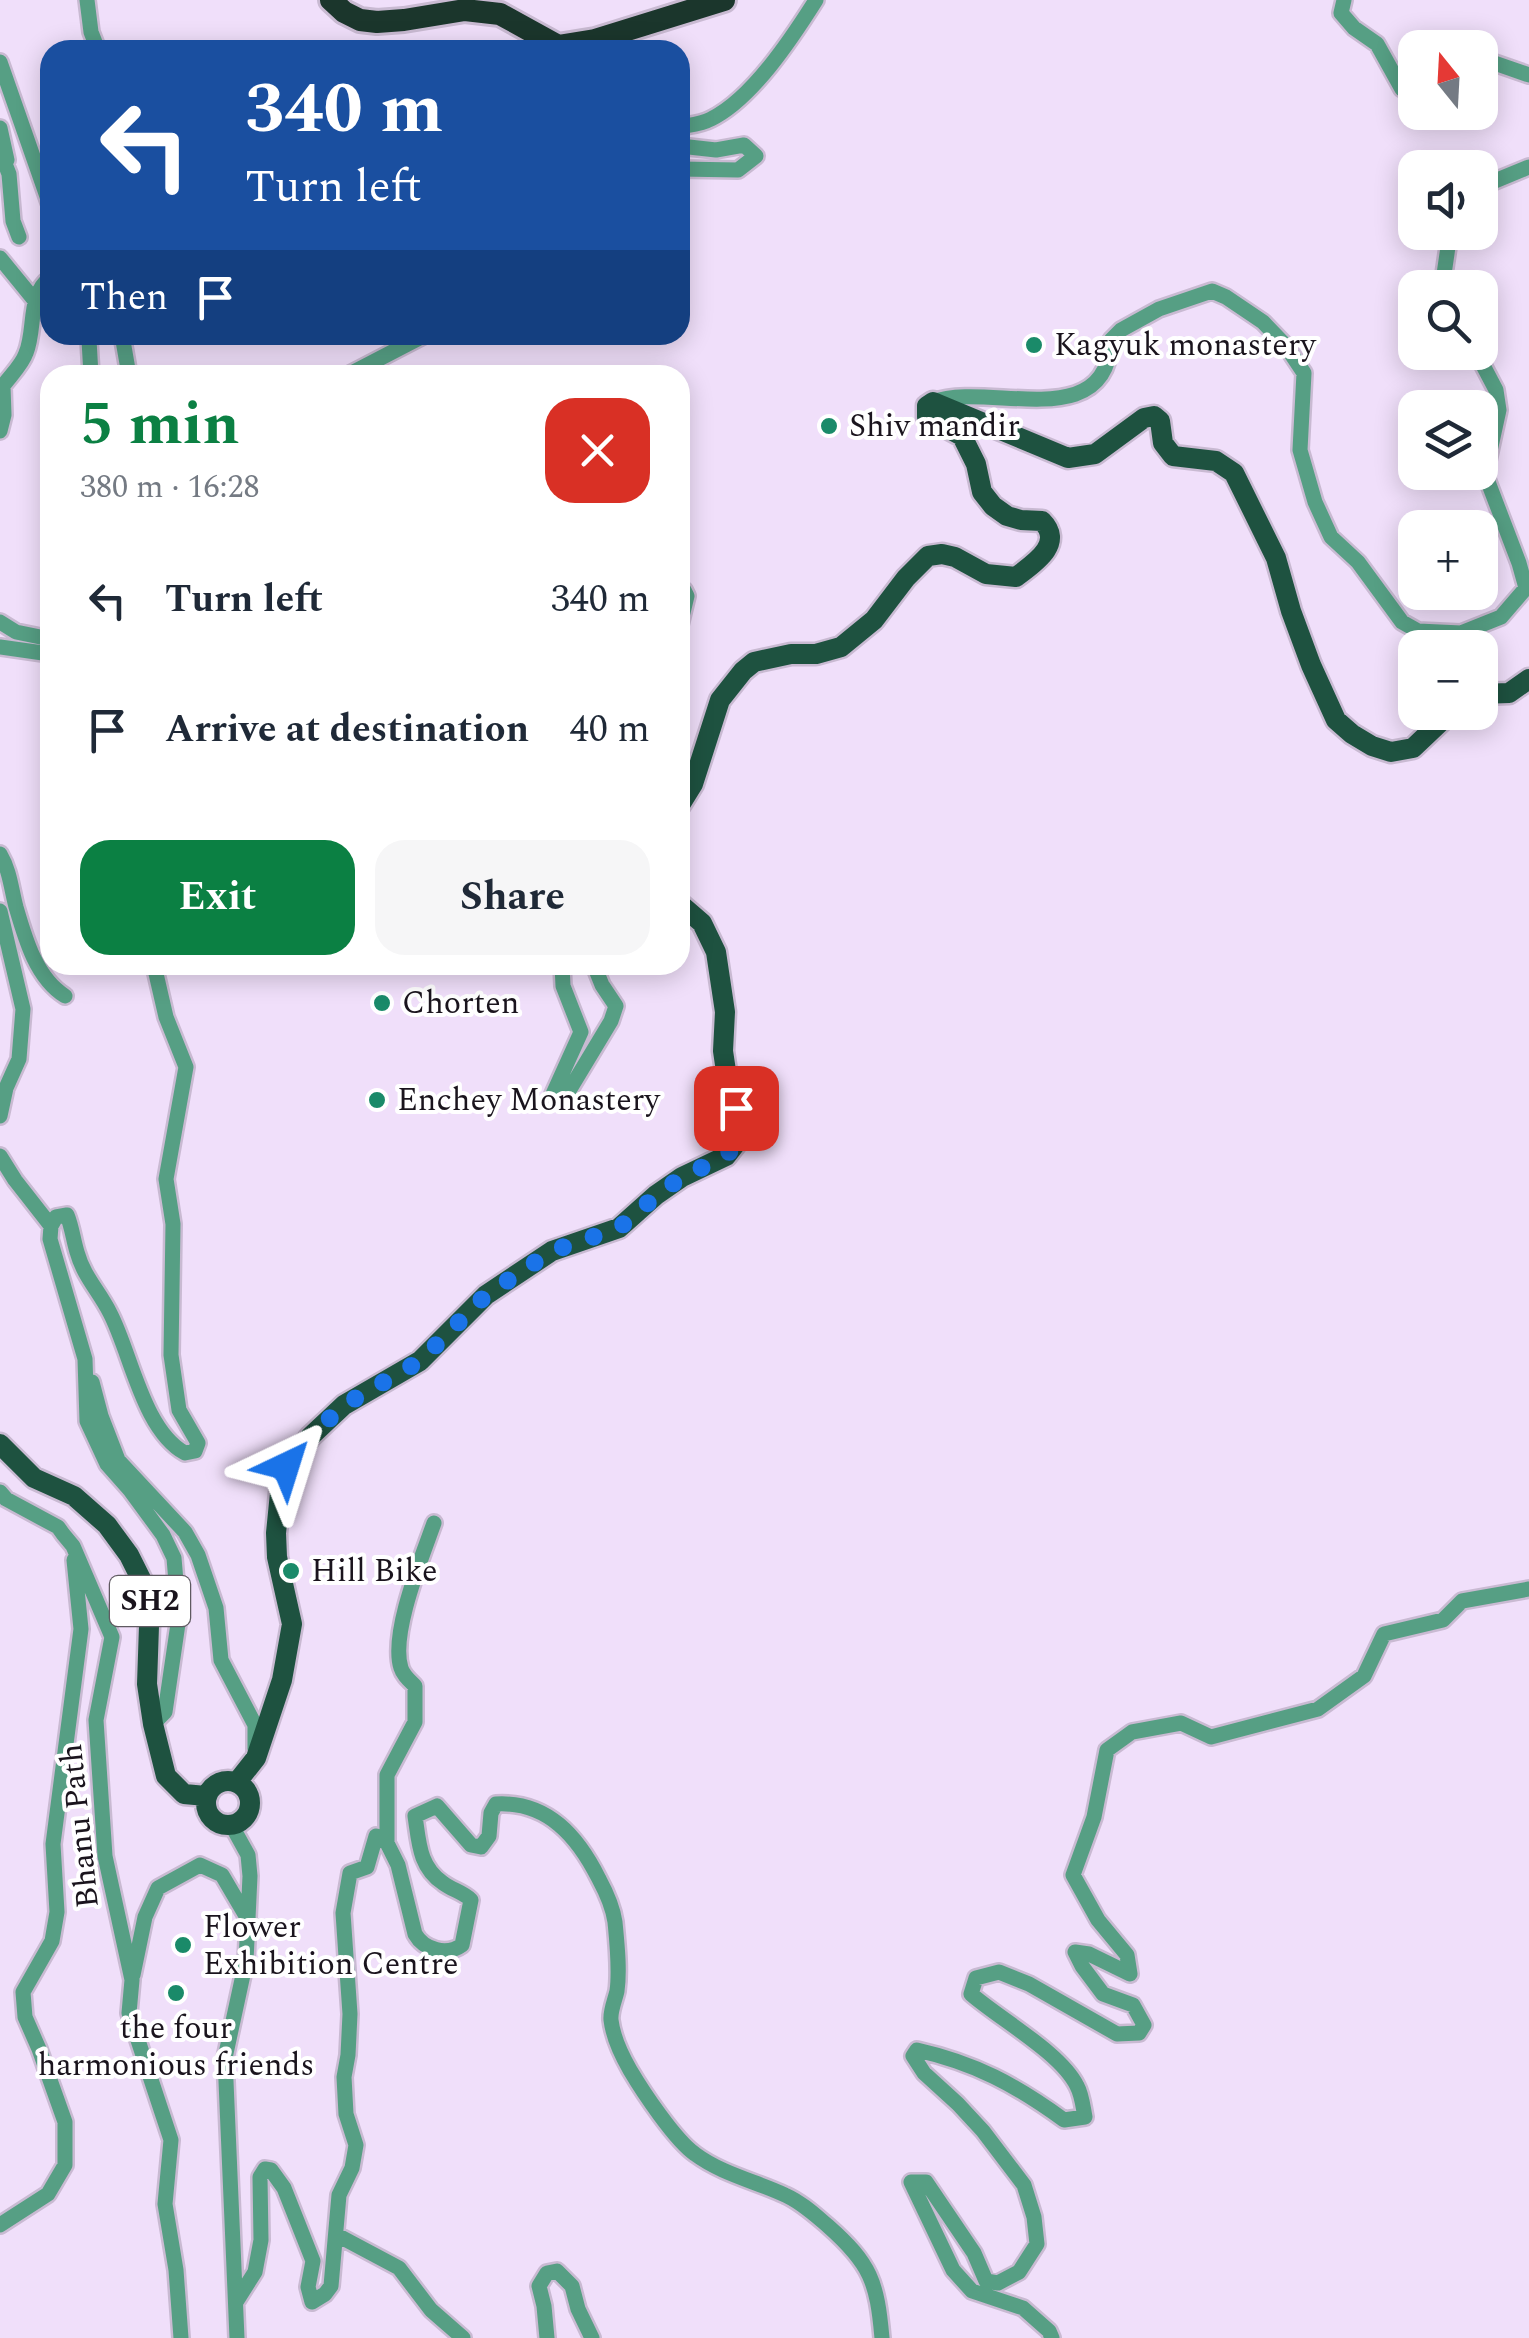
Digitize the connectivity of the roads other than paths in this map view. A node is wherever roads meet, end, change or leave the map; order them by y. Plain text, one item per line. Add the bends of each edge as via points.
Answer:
1 (87, 0) edge
2 (332, 0) edge
3 (724, 0) edge
4 (816, 0) edge
5 (1344, 0) edge
6 (94, 40) edge
7 (547, 40) edge
8 (595, 40) edge
9 (0, 62) edge
10 (1498, 64) edge
11 (1529, 75) edge
12 (1398, 81) edge
13 (690, 125) edge
14 (0, 128) edge
15 (690, 147) edge
16 (0, 151) edge
17 (1529, 167) edge
18 (690, 169) edge
19 (9, 174) junction
20 (40, 176) edge
21 (1498, 180) edge
22 (19, 237) dead end
23 (0, 258) edge
24 (40, 290) edge
25 (36, 302) junction
26 (406, 345) edge
27 (367, 365) edge
28 (1485, 370) edge
29 (933, 402) junction
30 (0, 431) edge
31 (1528, 585) edge
32 (0, 622) edge
33 (40, 637) edge
34 (0, 647) edge
35 (40, 653) edge
36 (1529, 679) edge
37 (1498, 693) edge
38 (1432, 730) edge
39 (690, 790) edge
40 (0, 854) edge
41 (0, 910) edge
42 (690, 913) edge
43 (40, 970) edge
44 (43, 975) edge
45 (156, 975) edge
46 (562, 975) edge
47 (598, 975) edge
48 (64, 996) dead end
49 (0, 1116) edge
50 (0, 1156) edge
51 (50, 1226) junction
52 (85, 1359) junction
53 (0, 1444) edge
54 (0, 1492) edge
55 (434, 1523) dead end
56 (185, 1532) junction
57 (72, 1546) junction
58 (174, 1558) junction
59 (1529, 1589) edge
60 (153, 1724) junction
61 (256, 1758) junction
62 (237, 1782) junction
63 (206, 1796) junction
64 (232, 1826) junction
65 (387, 1842) junction
66 (249, 1921) junction
67 (132, 1980) junction
68 (0, 2225) edge
69 (337, 2234) junction
70 (236, 2302) junction
71 (181, 2338) edge
72 (237, 2338) edge
73 (463, 2338) edge
74 (547, 2338) edge
75 (592, 2338) edge
76 (882, 2338) edge
77 (1052, 2338) edge

1 - 6 street
2 - 7 highway via 360,20 377,22 466,10 500,14
3 - 8 highway
4 - 13 street via 774,62 727,109
5 - 12 street via 1341,13 1377,44
9 - 20 street
10 - 11 street
14 - 19 street
15 - 18 street via 744,144 756,156 738,170
16 - 19 street
17 - 21 street
19 - 22 street
23 - 25 street
24 - 25 street
25 - 30 street via 26,355 3,386
26 - 27 street
28 - 31 street via 1499,410 1485,474
29 - 31 street via 1061,398 1088,389 1102,376 1111,340 1121,330 1212,291 1264,322 1304,374 1300,450 1314,502 1330,537 1358,562 1402,622 1418,631 1460,633 1502,617
29 - 38 main road via 1068,458 1095,454 1154,416 1173,456 1216,461 1234,474 1276,558 1336,720 1391,752 1413,748
29 - 39 main road via 927,417 962,436 993,506 1049,527 1041,559 1016,577 986,574 955,557 928,556 874,620 841,647 754,662 720,700
32 - 33 street
34 - 35 street
36 - 37 main road
40 - 43 street
41 - 49 street via 23,1009 19,1059
42 - 61 main road via 716,952 726,1078 744,1133 726,1156 682,1177 619,1228 552,1251 486,1295 420,1361 344,1405 286,1466 276,1533 292,1624
44 - 48 street
45 - 51 street via 186,1067 166,1179 173,1224 171,1356 179,1410 198,1443 195,1451 173,1447 144,1402 110,1312 76,1252 66,1215
46 - 47 street via 581,1032 553,1094 561,1104 616,1006
50 - 51 street
51 - 52 street
52 - 56 street via 118,1460
52 - 58 street via 87,1420 107,1464
53 - 60 main road, SH2 via 34,1478 74,1496 130,1554 150,1597 147,1684
54 - 57 street via 58,1527
55 - 65 street via 408,1593 398,1654 415,1686 415,1722 388,1775
56 - 58 street
56 - 61 street via 216,1608 221,1660 255,1725
57 - 67 street, Bhanu Path via 112,1637 96,1720 104,1856
57 - 68 street via 81,1629 52,1844 58,1912 52,1941 22,1992 25,2017 65,2122 64,2165 48,2194
58 - 60 street via 179,1617 165,1712
59 - 77 street via 1462,1601 1443,1620 1384,1634 1364,1676 1318,1710 1210,1736 1181,1723 1132,1732 1106,1750 1094,1817 1072,1875 1128,1956 1130,1974 1075,1952 1103,1994 1133,2005 1144,2024 1139,2033 1117,2034 1000,1972 976,1978 971,1994 1061,2062 1078,2088 1085,2117 1064,2120 1024,2091 955,2058 917,2050 913,2056 982,2130 1024,2186 1034,2217 1037,2244 1020,2272 986,2281 926,2182 911,2182 953,2270 972,2291 1023,2308
60 - 63 main road, SH2 via 166,1776 184,1794
61 - 62 main road
62 - 63 main road via 218,1782
62 - 64 main road via 250,1806
63 - 64 main road, SH2 via 210,1818
64 - 66 street via 248,1855
65 - 69 street via 376,1836 367,1867 350,1873 342,1913 350,2014 346,2114 356,2145 339,2195
65 - 76 street via 420,1944 444,1951 462,1945 471,1900 430,1872 420,1855 415,1816 438,1806 480,1847 496,1804 512,1803 564,1826 587,1854 614,1919 617,1987 610,2018 630,2070 691,2152 788,2196 853,2248 878,2301
66 - 67 street via 222,1875 200,1865 158,1888
66 - 70 street via 225,2058
67 - 71 street, Bhanu Path via 129,2013 171,2140 164,2204
69 - 70 street via 331,2286 312,2302 313,2261 284,2188 265,2169 255,2272
69 - 73 street via 398,2268 430,2310
70 - 72 street
74 - 75 street via 539,2286 547,2273 558,2271 572,2286

